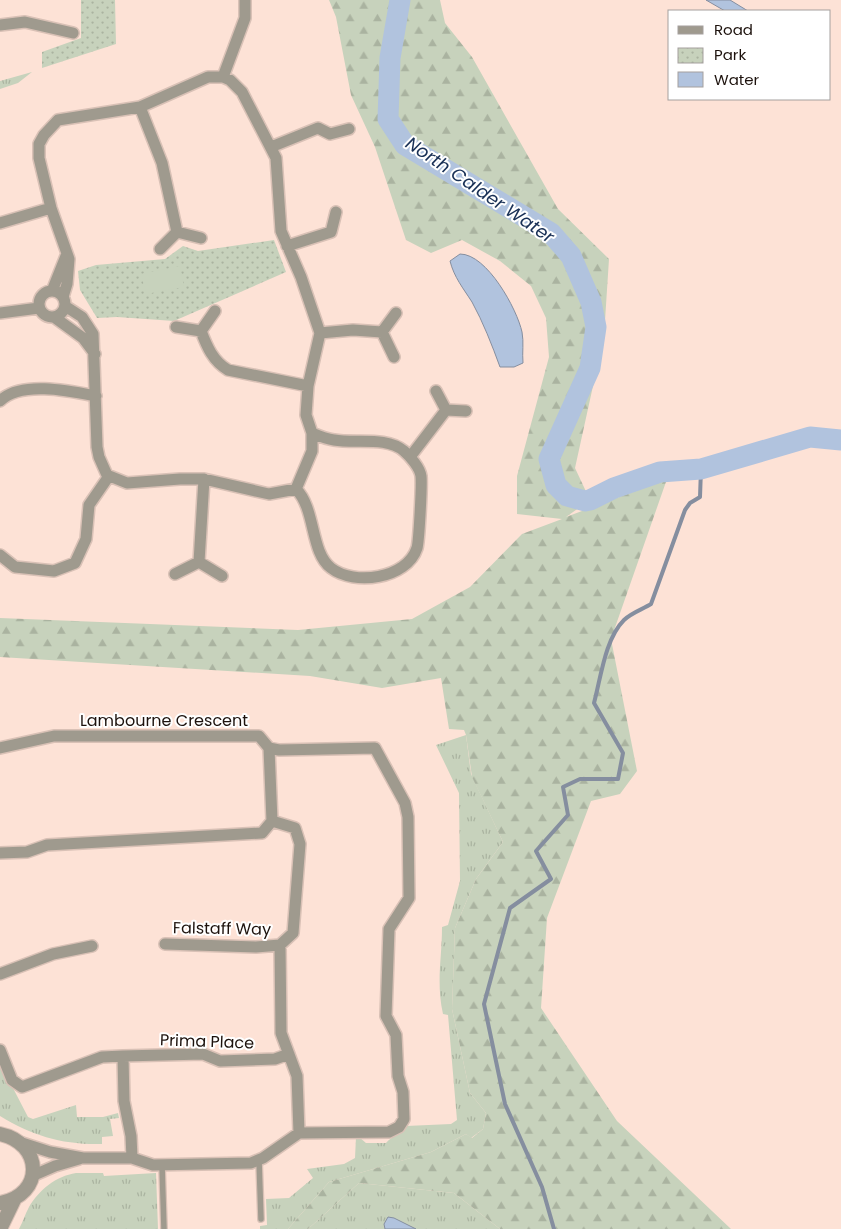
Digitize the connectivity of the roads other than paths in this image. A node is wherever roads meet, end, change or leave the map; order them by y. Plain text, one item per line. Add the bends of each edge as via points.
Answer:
1 (245, 0) edge
2 (0, 25) edge
3 (73, 33) dead end
4 (223, 77) junction
5 (140, 107) junction
6 (349, 129) dead end
7 (270, 147) junction
8 (52, 208) junction
9 (336, 212) dead end
10 (0, 222) edge
11 (178, 232) junction
12 (201, 238) dead end
13 (287, 246) junction
14 (160, 249) dead end
15 (68, 252) junction
16 (52, 291) junction
17 (64, 301) junction
18 (39, 308) junction
19 (215, 311) dead end
20 (0, 313) edge
21 (396, 313) dead end
22 (54, 317) junction
23 (176, 327) dead end
24 (201, 331) junction
25 (382, 332) junction
26 (320, 333) junction
27 (95, 354) junction
28 (394, 357) dead end
29 (308, 386) junction
30 (436, 391) dead end
31 (96, 396) junction
32 (1, 398) edge
33 (446, 410) junction
34 (466, 411) dead end
35 (312, 434) junction
36 (410, 457) junction
37 (109, 476) junction
38 (204, 480) junction
39 (296, 489) junction
40 (0, 555) edge
41 (199, 562) junction
42 (175, 574) dead end
43 (222, 576) dead end
44 (0, 748) edge
45 (269, 748) junction
46 (272, 821) junction
47 (0, 853) edge
48 (165, 944) dead end
49 (280, 945) junction
50 (92, 946) dead end
51 (0, 974) edge
52 (0, 1050) edge
53 (289, 1054) junction
54 (123, 1056) junction
55 (299, 1133) junction
56 (0, 1134) edge
57 (22, 1143) junction
58 (83, 1158) junction
59 (132, 1158) junction
60 (259, 1160) junction
61 (162, 1165) junction
62 (32, 1176) junction
63 (14, 1200) junction
64 (0, 1203) edge
65 (261, 1219) dead end
66 (0, 1229) edge
67 (164, 1229) edge

1 - 4 street via 245,18
2 - 3 street via 25,22
4 - 5 street via 208,77
4 - 7 street via 242,92
5 - 8 street via 58,120 50,127 38,151
5 - 11 street via 162,163
6 - 7 street via 330,134 318,128
7 - 13 street via 276,158 281,231
8 - 10 street
8 - 15 street
9 - 13 street via 331,232
11 - 12 street
11 - 14 street
13 - 26 street
15 - 16 street
15 - 17 street via 69,271
16 - 17 street
16 - 18 street via 41,297
17 - 22 street via 63,312
17 - 27 street via 82,317 93,334
18 - 20 street
18 - 22 street via 44,314
19 - 24 street
21 - 25 street
22 - 27 street via 83,338
23 - 24 street
24 - 29 street via 217,363 228,370
25 - 26 street
25 - 28 street
26 - 29 street
27 - 31 street
29 - 35 street via 306,415
30 - 33 street
31 - 32 street via 41,389 25,390
31 - 37 street via 99,457
33 - 34 street
33 - 36 street
35 - 36 street via 333,440 392,444
35 - 39 street via 312,451
36 - 39 street via 421,474 417,548 409,561 391,573 361,577 331,568 323,559 304,498
37 - 38 street via 127,483
37 - 40 street via 89,505 86,539 75,563 54,571 15,566
38 - 39 street via 269,494
38 - 41 street
41 - 42 street
41 - 43 street
44 - 45 street, Lambourne Crescent via 54,736 260,736
45 - 46 street
45 - 55 street, Lambourne Crescent via 376,748 405,803 408,817 409,898 389,929 386,1016 396,1035 398,1076 403,1092 402,1124 389,1132
46 - 47 street via 262,833 47,845 27,852
46 - 49 street via 295,828 300,844 293,933
48 - 49 street, Falstaff Way
49 - 53 street via 281,1033
50 - 51 street via 53,954
52 - 54 street via 12,1080 22,1087 102,1057
53 - 54 street, Prima Place via 275,1059 220,1061 203,1054
53 - 55 street via 297,1076
54 - 59 street via 124,1101
55 - 60 street
56 - 57 street
57 - 58 street
57 - 62 street via 33,1165
58 - 59 street
58 - 62 street
59 - 61 street
60 - 61 street via 251,1163
60 - 65 lane
61 - 67 lane
62 - 63 street via 26,1190
63 - 64 street
63 - 66 street

